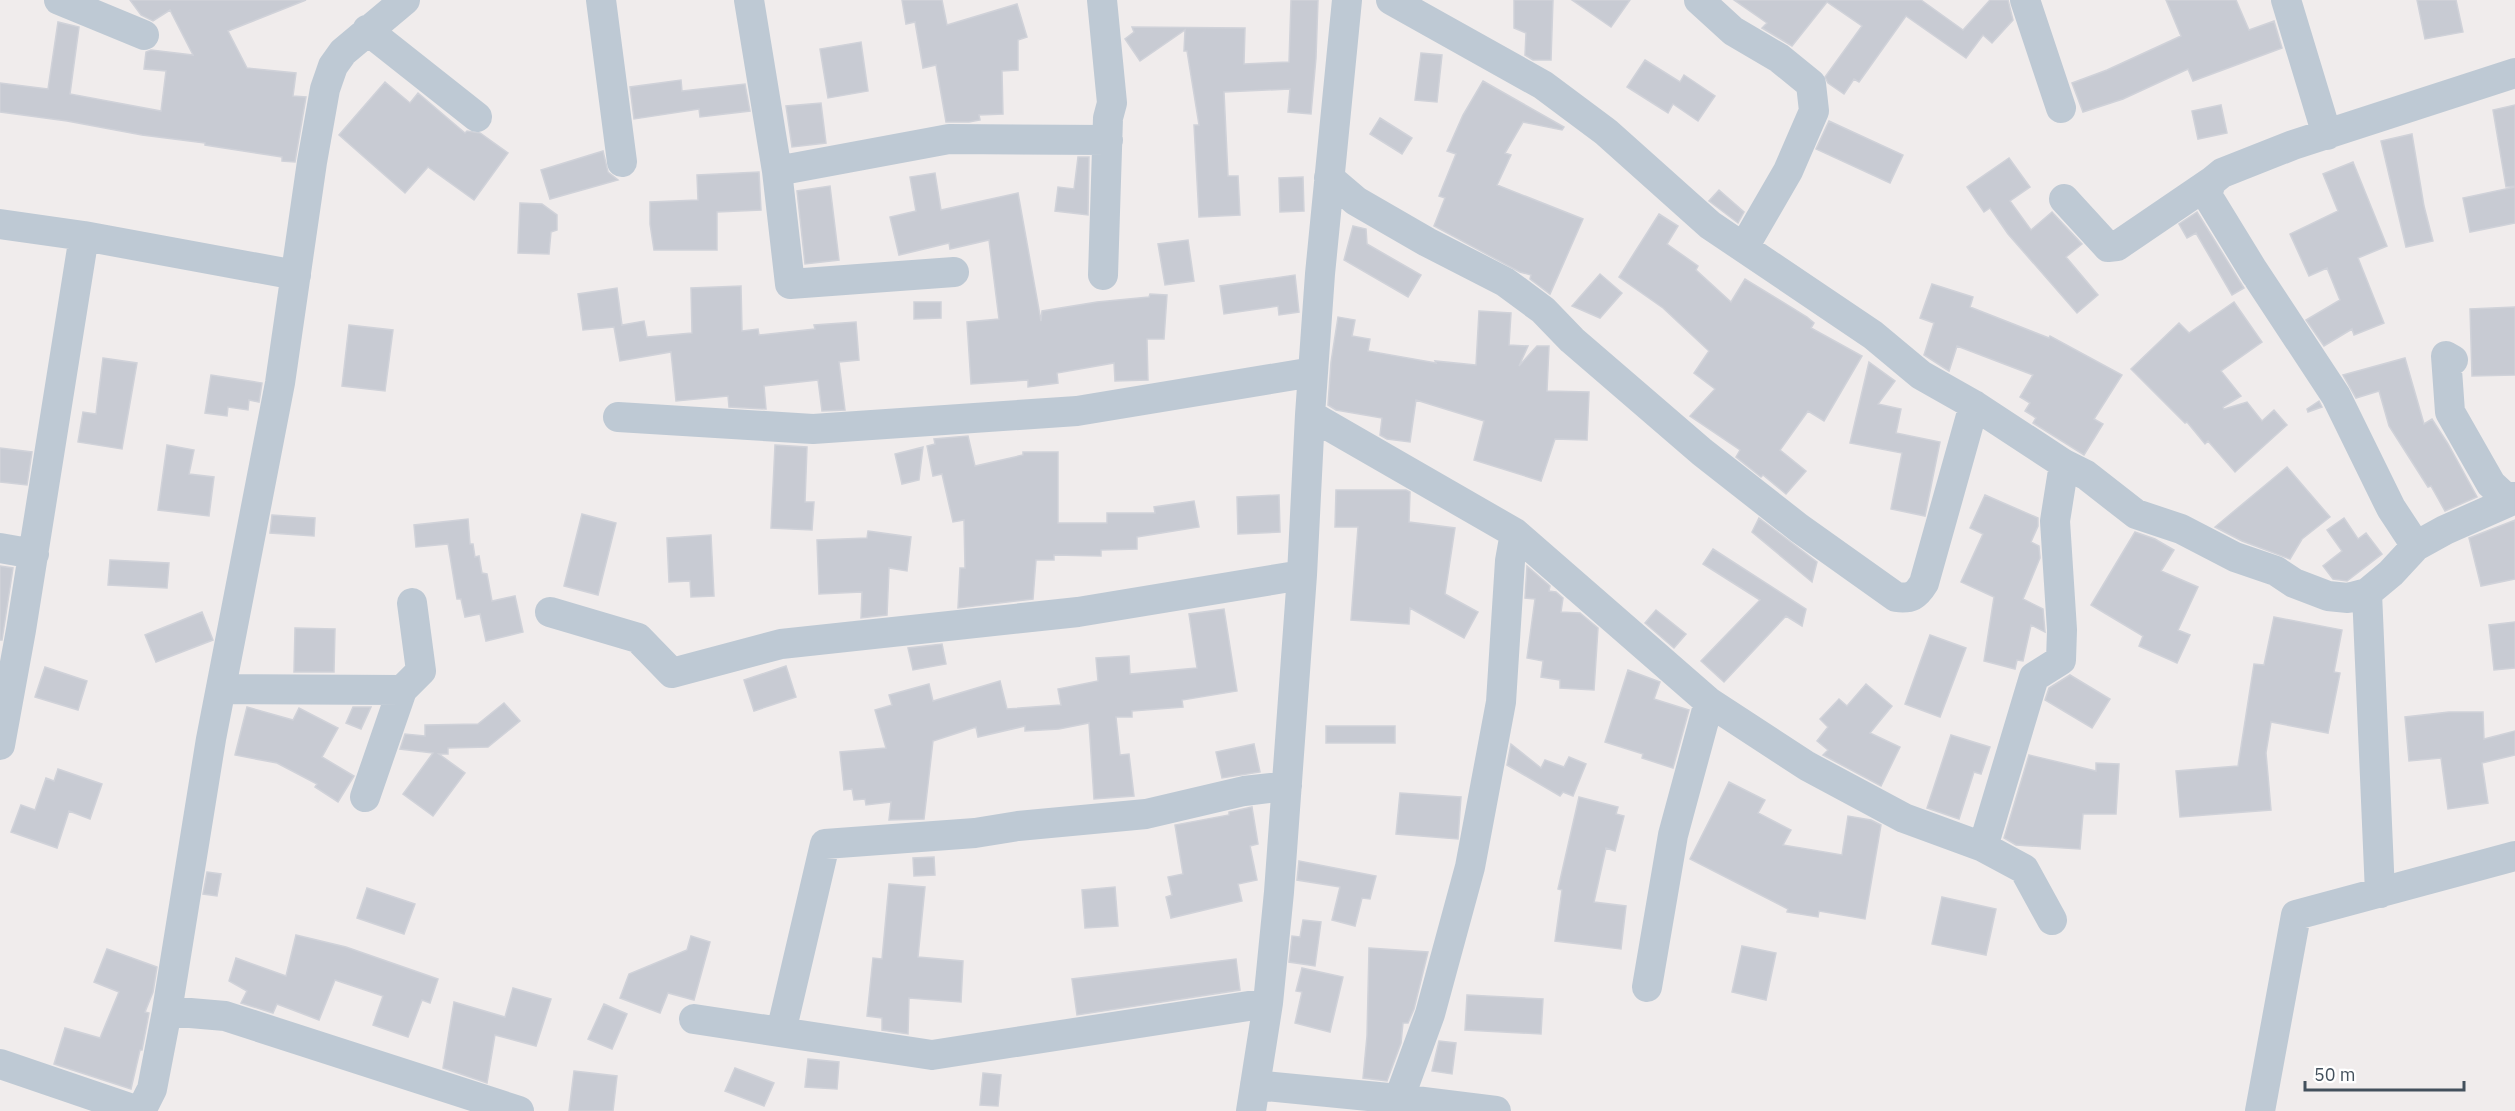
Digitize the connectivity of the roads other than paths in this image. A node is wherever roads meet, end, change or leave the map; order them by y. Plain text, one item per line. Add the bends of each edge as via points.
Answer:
1 (59, 0) edge
2 (405, 0) edge
3 (600, 0) edge
4 (749, 0) edge
5 (1102, 0) edge
6 (1347, 0) edge
7 (1391, 0) edge
8 (1699, 0) edge
9 (2025, 0) edge
10 (2286, 0) edge
11 (367, 30) junction
12 (144, 35) dead end
13 (2515, 73) edge
14 (2061, 108) dead end
15 (477, 117) dead end
16 (2327, 135) junction
17 (1108, 140) junction
18 (622, 162) dead end
19 (777, 171) junction
20 (1329, 178) junction
21 (2211, 182) junction
22 (2064, 200) dead end
23 (0, 224) edge
24 (84, 236) junction
25 (1744, 247) junction
26 (954, 272) dead end
27 (296, 275) junction
28 (1103, 275) dead end
29 (2453, 360) dead end
30 (1313, 372) junction
31 (1974, 405) junction
32 (1310, 415) junction
33 (618, 417) dead end
34 (2064, 464) junction
35 (2515, 498) edge
36 (1515, 533) junction
37 (2416, 546) junction
38 (0, 548) edge
39 (34, 554) junction
40 (1302, 575) junction
41 (2367, 593) junction
42 (412, 603) dead end
43 (550, 612) dead end
44 (221, 689) junction
45 (402, 690) junction
46 (1709, 702) junction
47 (0, 745) edge
48 (1287, 786) junction
49 (365, 797) dead end
50 (1983, 847) junction
51 (2515, 856) edge
52 (2380, 893) junction
53 (2052, 920) dead end
54 (1647, 987) dead end
55 (1268, 1004) junction
56 (167, 1011) junction
57 (694, 1019) dead end
58 (782, 1032) junction
59 (0, 1064) edge
60 (1253, 1098) edge
61 (1399, 1099) junction
62 (140, 1111) edge
63 (519, 1111) edge
64 (1496, 1111) edge
65 (2260, 1111) edge

1 - 12 street
2 - 11 street
3 - 18 street
4 - 19 street
5 - 17 street via 1112,103
6 - 20 street
7 - 25 street via 1543,85 1606,132 1710,225
8 - 25 street via 1733,31 1779,58 1811,84 1815,111 1788,171
9 - 14 street
10 - 16 street
11 - 15 street
11 - 27 street via 333,66 326,89
13 - 16 street
16 - 21 street via 2223,173
17 - 19 street via 949,140
17 - 28 street
19 - 26 street via 790,284
20 - 30 street
20 - 31 street via 1356,201 1505,282 1543,310 1572,340 1702,452 1896,597 1909,599 1924,583
21 - 22 street via 2117,246 2108,247
21 - 37 street via 2207,195 2336,396 2391,508
23 - 24 street
24 - 27 street
24 - 39 street
25 - 31 street via 1873,335 1921,375
27 - 44 street via 267,458
29 - 35 street via 2445,356 2450,412 2491,484 2504,496
30 - 32 street
30 - 33 street via 1077,411 813,429
31 - 34 street
32 - 36 street
32 - 40 street
34 - 41 street via 2086,475 2136,514 2181,529 2235,557 2276,571 2294,583 2328,596 2348,598
34 - 50 street via 2055,521 2061,660 2034,677
35 - 37 street
36 - 46 street
36 - 61 street via 1506,600 1501,702 1470,867 1430,1014
37 - 41 street
38 - 39 street
39 - 47 street
40 - 43 street via 1078,612 781,644 672,673 638,638
40 - 48 street
41 - 52 street
42 - 45 street via 421,671
44 - 45 street
44 - 56 street
45 - 49 street
46 - 50 street via 1807,766 1904,818
46 - 54 street via 1672,835
48 - 55 street
48 - 58 street via 1244,791 1146,814 975,833 825,844
50 - 53 street via 2024,869
51 - 52 street
52 - 65 street via 2296,915
55 - 58 street via 932,1055
55 - 60 street
56 - 62 street via 152,1089
56 - 63 street via 225,1016
57 - 58 street
59 - 62 street
60 - 61 street
61 - 64 street

